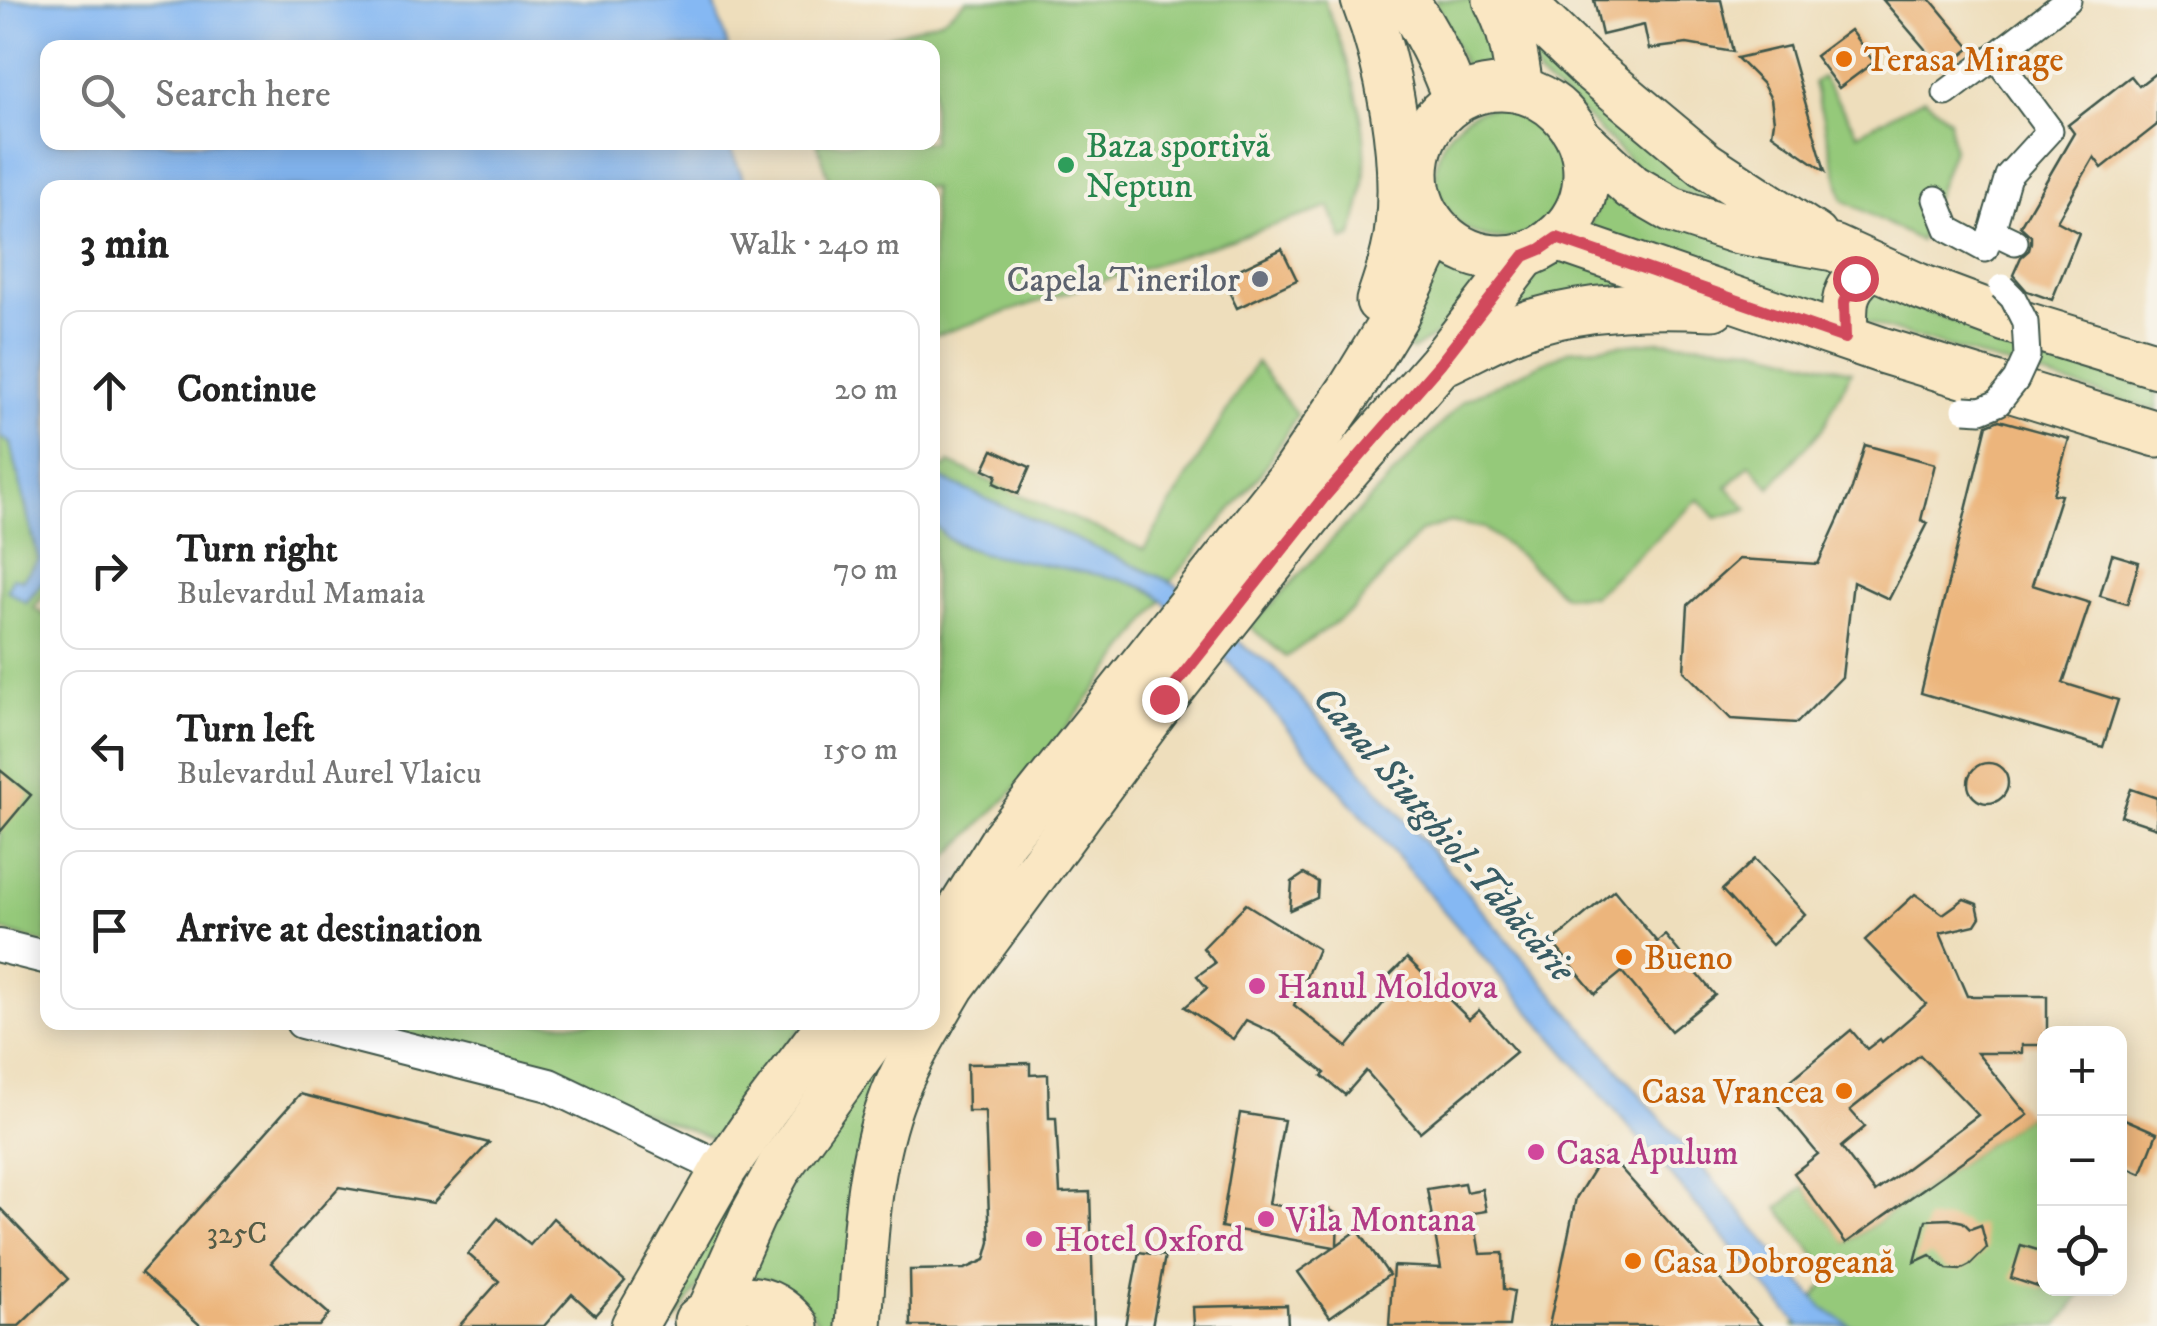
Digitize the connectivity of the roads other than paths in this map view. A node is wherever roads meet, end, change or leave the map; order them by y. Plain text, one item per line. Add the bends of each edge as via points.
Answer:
1 (1364, 0) edge
2 (1406, 0) edge
3 (1496, 0) edge
4 (1519, 0) edge
5 (2068, 0) edge
6 (1995, 56) junction
7 (1520, 89) junction
8 (1946, 93) dead end
9 (1456, 100) junction
10 (1580, 138) junction
11 (1936, 200) dead end
12 (1437, 230) junction
13 (1540, 247) junction
14 (1853, 257) junction
15 (2002, 287) dead end
16 (1863, 344) junction
17 (1440, 364) junction
18 (2157, 365) edge
19 (1351, 389) junction
20 (1965, 409) dead end
21 (2157, 434) edge
22 (1240, 572) junction
23 (1149, 687) junction
24 (1004, 840) junction
25 (940, 893) edge
26 (940, 942) edge
27 (0, 946) edge
28 (40, 956) edge
29 (940, 1008) edge
30 (333, 1030) edge
31 (824, 1030) edge
32 (878, 1030) edge
33 (927, 1030) edge
34 (724, 1169) junction
35 (864, 1265) junction
36 (702, 1317) edge
37 (634, 1326) edge
38 (796, 1326) edge
39 (859, 1326) edge
40 (874, 1326) edge

1 - 19 main road via 1393,108 1398,226
2 - 9 main road via 1444,64
3 - 7 main road
4 - 14 main road via 1705,164
5 - 6 street
6 - 8 street
6 - 11 street via 2050,130 2008,176 2004,236 1985,249 1948,229
7 - 9 main road via 1498,87
7 - 10 main road via 1556,107
9 - 12 main road via 1426,130 1418,150 1417,192
10 - 13 main road via 1586,160 1582,202 1572,222
10 - 14 main road via 1632,187 1672,210
12 - 13 main road via 1452,244 1489,258
12 - 19 main road
13 - 16 main road
13 - 17 main road
14 - 16 main road via 1855,278 1844,302
14 - 18 main road via 2006,319
15 - 20 street, bridge via 2025,322 2027,356 1998,403
16 - 17 main road via 1726,308 1663,304 1529,323
16 - 21 main road
17 - 22 main road via 1324,497
19 - 22 main road via 1290,479
22 - 23 main road
23 - 24 main road
23 - 29 main road
24 - 25 main road
24 - 26 main road
27 - 28 street
30 - 34 street via 549,1086
31 - 34 main road
32 - 36 main road via 780,1166
33 - 35 main road via 890,1105 877,1152
34 - 37 main road
35 - 39 main road
35 - 40 main road
36 - 38 main road via 722,1303 753,1300 776,1307

